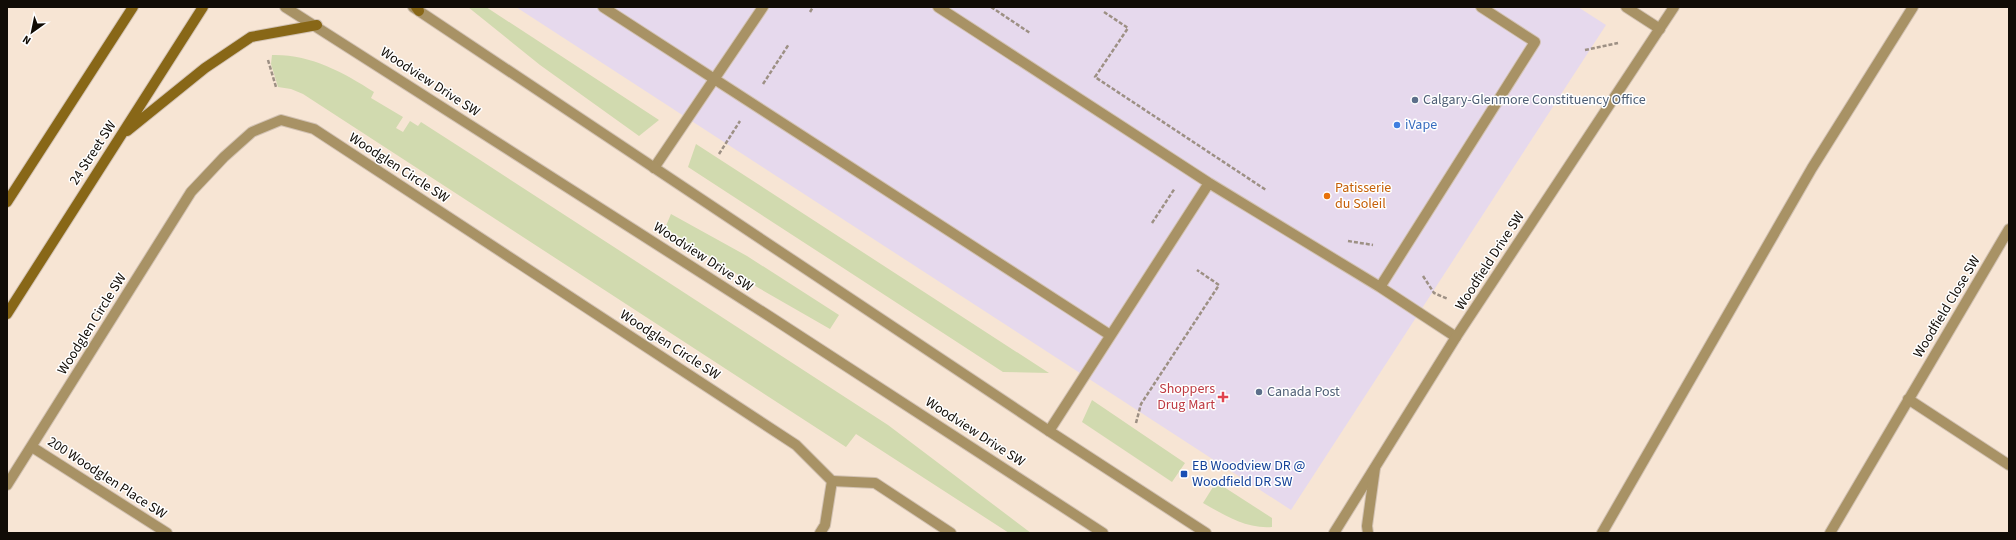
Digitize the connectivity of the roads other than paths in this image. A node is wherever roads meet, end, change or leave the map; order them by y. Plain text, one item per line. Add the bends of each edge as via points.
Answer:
1 (133, 7) edge
2 (203, 7) edge
3 (285, 7) edge
4 (603, 7) edge
5 (763, 7) edge
6 (938, 7) edge
7 (1481, 7) edge
8 (1626, 7) edge
9 (1674, 7) edge
10 (1913, 7) edge
11 (416, 8) edge
12 (316, 25) junction
13 (1660, 29) junction
14 (714, 80) junction
15 (121, 136) junction
16 (654, 168) junction
17 (1209, 183) junction
18 (7, 202) edge
19 (2009, 229) edge
20 (1380, 287) junction
21 (7, 314) edge
22 (1110, 335) junction
23 (1456, 337) junction
24 (1908, 399) junction
25 (1049, 432) junction
26 (32, 447) junction
27 (2009, 465) edge
28 (1006, 468) junction
29 (1375, 468) junction
30 (832, 481) junction
31 (7, 485) edge
32 (167, 533) edge
33 (820, 533) edge
34 (951, 533) edge
35 (1092, 533) edge
36 (1103, 533) edge
37 (1206, 533) edge
38 (1334, 533) edge
39 (1368, 533) edge
40 (1602, 533) edge
41 (1830, 533) edge

1 - 18 main road
2 - 15 main road, 24 Street SW
3 - 12 street, Woodview Drive SW
4 - 14 street
5 - 14 street
6 - 17 street
7 - 20 street via 1535,42
8 - 13 street
9 - 13 street, Woodfield Drive SW
10 - 40 street via 1812,168
11 - 16 street
12 - 15 main road via 251,37 205,68
12 - 28 street, Woodview Drive SW
13 - 23 street, Woodfield Drive SW
14 - 16 street
14 - 22 street
15 - 21 main road, 24 Street SW
16 - 25 street
17 - 20 street
17 - 22 street
19 - 24 street, Woodfield Close SW
20 - 23 street
22 - 25 street
23 - 29 street, Woodfield Drive SW
24 - 27 street
24 - 41 street, Woodfield Close SW
25 - 37 street
26 - 30 street, Woodglen Circle SW via 192,192 224,157 252,132 281,120 314,129 796,445
26 - 31 street, Woodglen Circle SW
26 - 32 street, 200 Woodglen Place SW
28 - 35 street via 1080,520
28 - 36 street, Woodview Drive SW
29 - 38 street, Woodfield Drive SW
29 - 39 street
30 - 33 street via 825,525
30 - 34 street via 875,483

